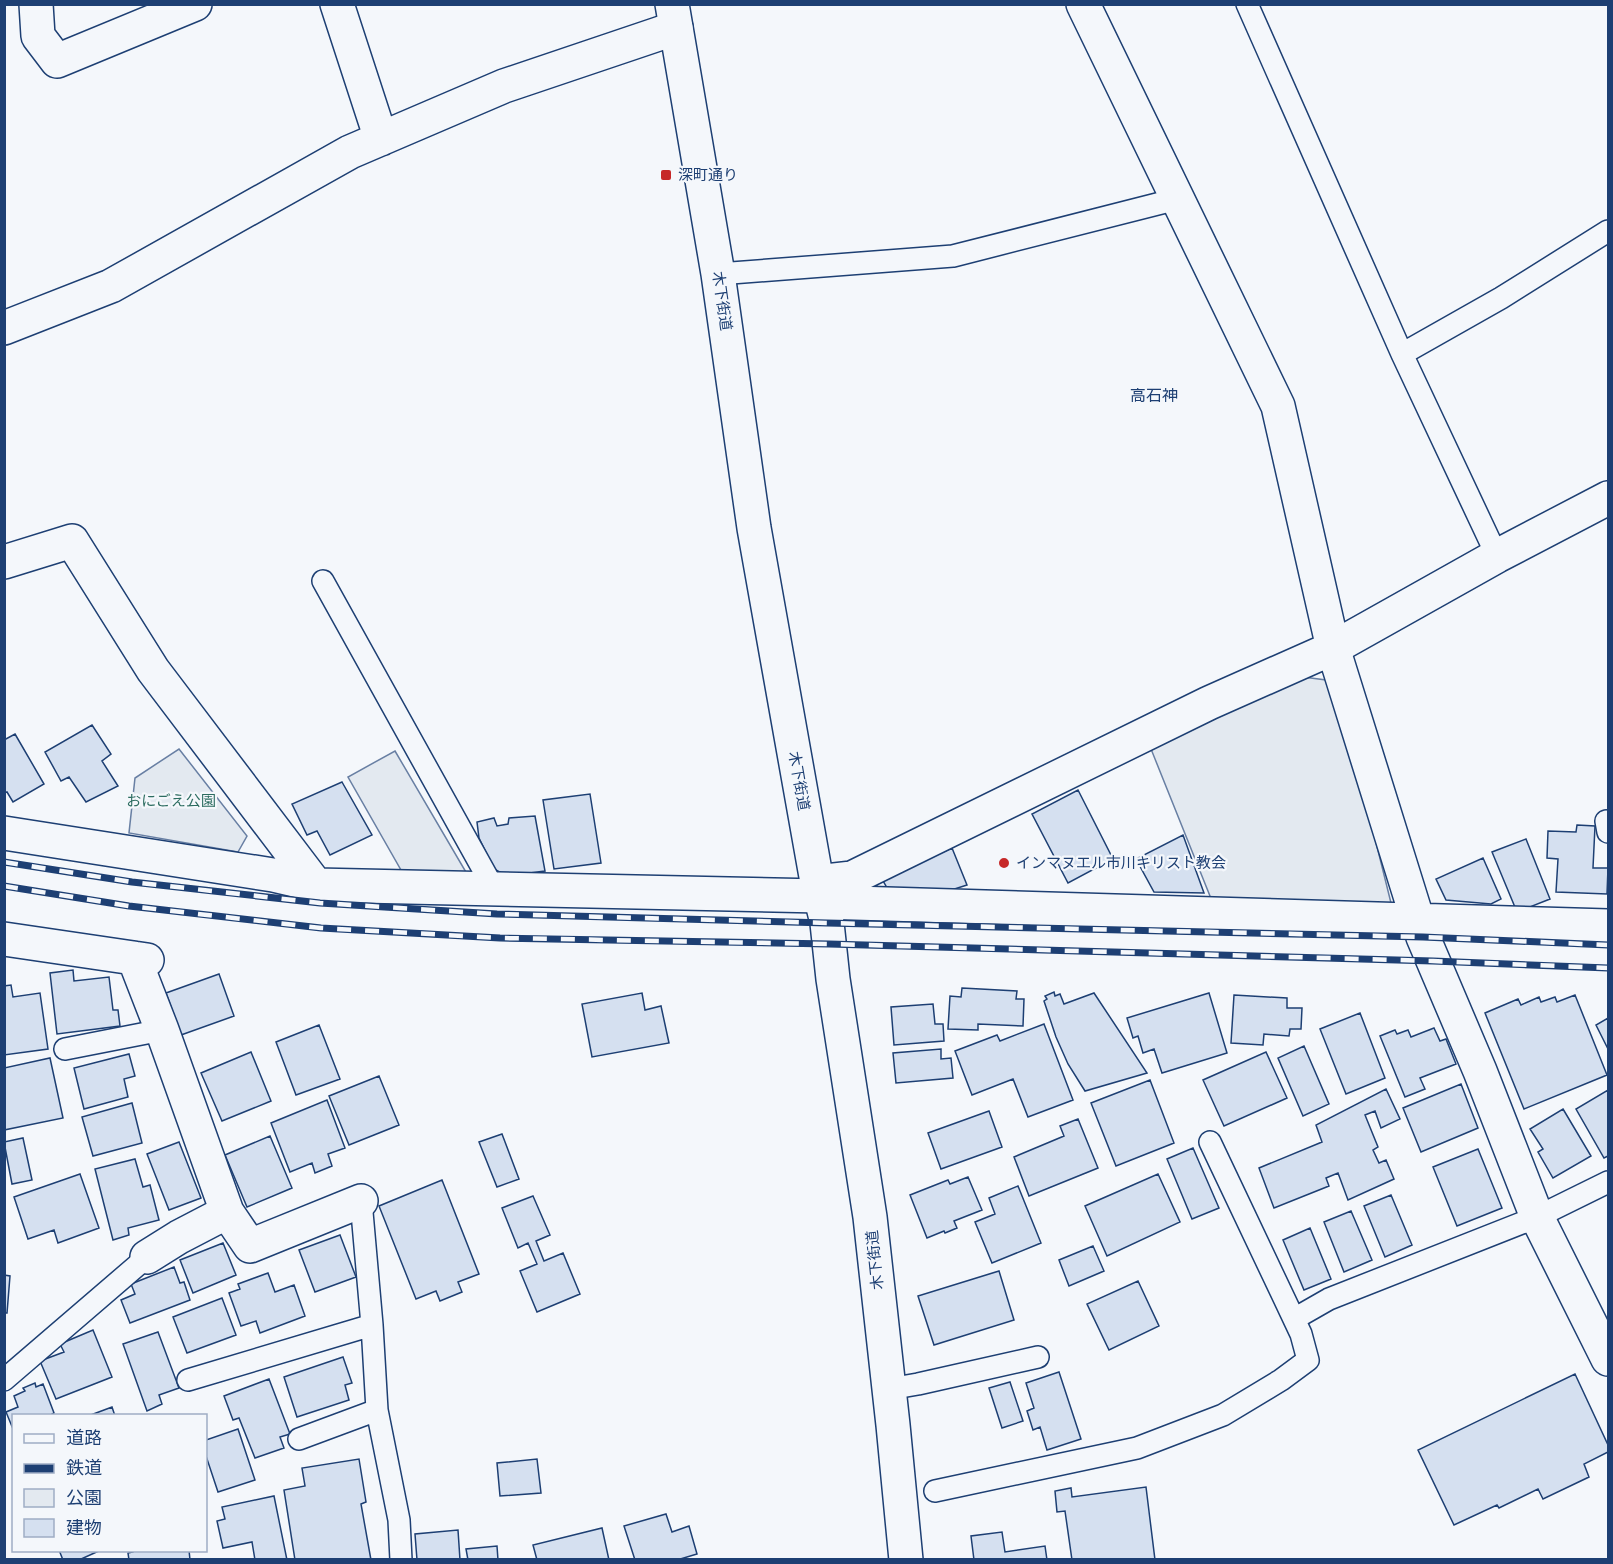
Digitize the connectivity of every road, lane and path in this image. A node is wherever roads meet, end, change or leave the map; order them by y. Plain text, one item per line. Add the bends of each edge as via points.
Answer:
1 (36, 4) edge
2 (195, 4) edge
3 (337, 4) edge
4 (1083, 4) edge
5 (1247, 4) edge
6 (674, 16) edge
7 (381, 139) junction
8 (1177, 199) junction
9 (1608, 231) edge
10 (718, 274) junction
11 (4, 328) edge
12 (1402, 354) junction
13 (1608, 498) edge
14 (1497, 556) junction
15 (4, 562) edge
16 (323, 581) dead end
17 (1333, 648) junction
18 (4, 833) edge
19 (316, 885) junction
20 (494, 890) junction
21 (820, 893) junction
22 (1418, 920) junction
23 (1608, 926) edge
24 (4, 939) edge
25 (162, 1030) junction
26 (65, 1049) dead end
27 (1210, 1142) dead end
28 (1608, 1182) edge
29 (361, 1201) joint
30 (227, 1212) junction
31 (1537, 1217) junction
32 (147, 1257) joint
33 (1294, 1319) junction
34 (372, 1325) junction
35 (1038, 1357) dead end
36 (1608, 1359) edge
37 (4, 1380) edge
38 (188, 1380) dead end
39 (889, 1389) junction
40 (377, 1410) junction
41 (299, 1439) dead end
42 (934, 1491) dead end
43 (401, 1560) edge
44 (906, 1560) edge

1 - 2 street via 38,36 57,61
3 - 7 street
4 - 8 street
5 - 12 lane
6 - 7 street
6 - 10 street, 木下街道
7 - 11 street via 350,152 111,286
8 - 10 lane via 953,256
8 - 17 street via 1278,406
9 - 12 lane
10 - 21 street, 木下街道 via 754,528
12 - 14 lane
13 - 14 street
14 - 17 street
15 - 19 street via 72,541 153,670
16 - 20 lane
17 - 21 street via 1209,703
17 - 22 street
18 - 19 street
19 - 20 street
20 - 21 street
21 - 22 street
21 - 39 street, 木下街道 via 870,1216
22 - 23 street
22 - 31 street
24 - 25 street via 140,959
25 - 26 lane
25 - 30 street
27 - 33 lane
28 - 31 lane
29 - 30 street via 250,1246
29 - 34 lane
30 - 32 street
31 - 33 lane via 1329,1299
31 - 36 street
32 - 37 lane
33 - 42 lane via 1308,1360 1222,1415 1137,1448
34 - 38 lane
34 - 40 lane
35 - 39 lane
39 - 44 street, 木下街道
40 - 41 lane
40 - 43 lane via 399,1520

